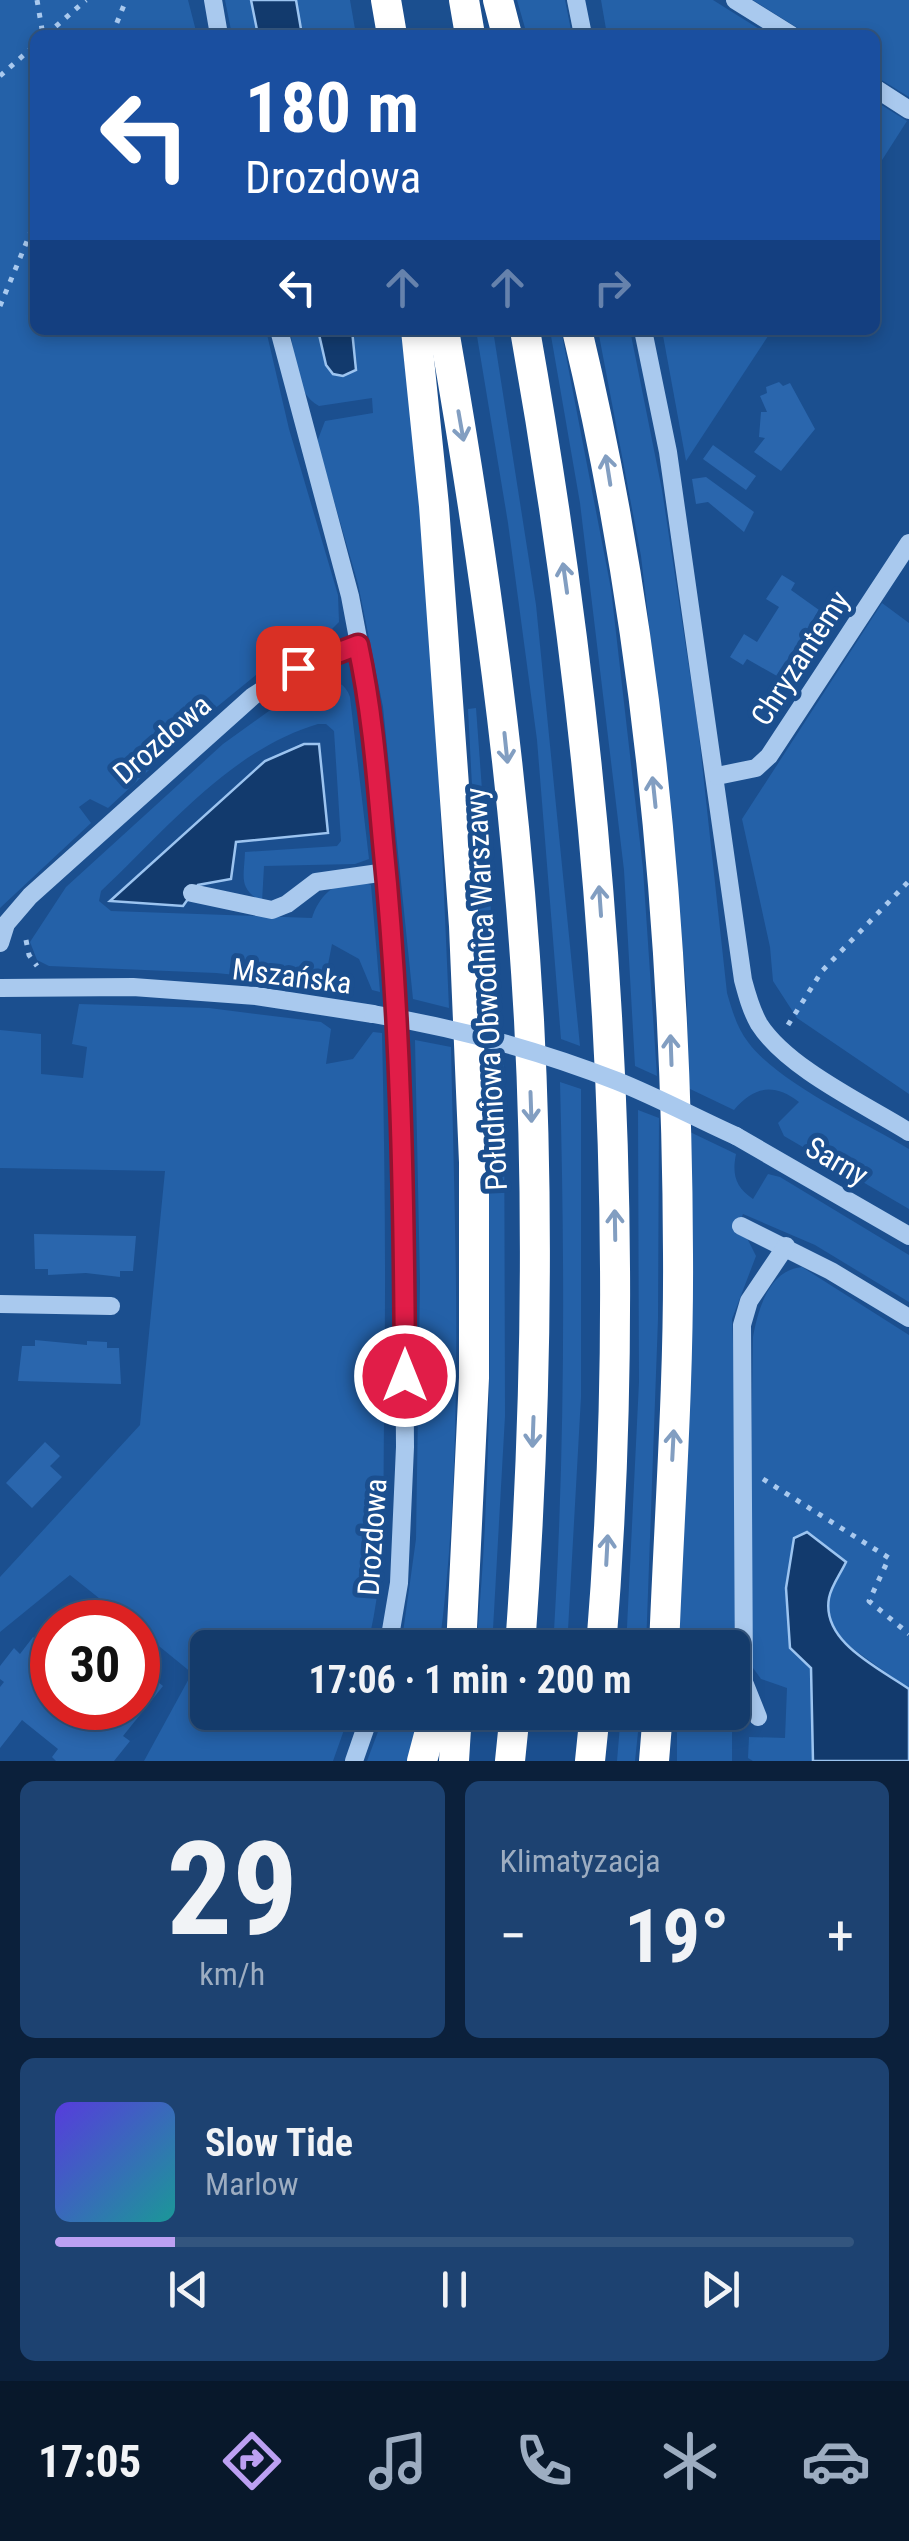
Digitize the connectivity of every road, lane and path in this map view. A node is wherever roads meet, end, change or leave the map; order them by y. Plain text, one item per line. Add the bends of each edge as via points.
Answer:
1 (37, 0) edge
2 (86, 0) edge
3 (126, 0) edge
4 (213, 0) edge
5 (373, 0) edge
6 (386, 0) edge
7 (464, 0) edge
8 (498, 0) edge
9 (576, 0) edge
10 (736, 0) edge
11 (43, 30) edge
12 (50, 30) edge
13 (114, 30) edge
14 (218, 30) edge
15 (376, 30) edge
16 (391, 30) edge
17 (469, 30) edge
18 (505, 30) edge
19 (582, 30) edge
20 (783, 30) edge
21 (30, 49) edge
22 (0, 76) edge
23 (880, 91) edge
24 (909, 110) edge
25 (30, 234) edge
26 (0, 306) edge
27 (281, 335) edge
28 (417, 335) edge
29 (445, 335) edge
30 (526, 335) edge
31 (578, 335) edge
32 (644, 335) edge
33 (909, 543) edge
34 (358, 645) junction
35 (717, 776) junction
36 (386, 872) junction
37 (909, 881) edge
38 (192, 893) dead end
39 (28, 932) dead end
40 (0, 943) edge
41 (53, 970) dead end
42 (0, 988) edge
43 (779, 1018) dead end
44 (786, 1027) junction
45 (796, 1038) dead end
46 (909, 1132) edge
47 (736, 1136) joint
48 (741, 1226) dead end
49 (909, 1236) edge
50 (786, 1246) junction
51 (0, 1304) edge
52 (110, 1306) dead end
53 (909, 1318) edge
54 (744, 1467) junction
55 (469, 1504) junction
56 (391, 1630) edge
57 (451, 1630) edge
58 (462, 1630) edge
59 (521, 1630) edge
60 (602, 1630) edge
61 (665, 1630) edge
62 (909, 1634) edge
63 (758, 1716) dead end
64 (364, 1730) edge
65 (430, 1730) edge
66 (457, 1730) edge
67 (513, 1730) edge
68 (594, 1730) edge
69 (354, 1761) edge
70 (422, 1761) edge
71 (454, 1761) edge
72 (510, 1761) edge
73 (590, 1761) edge

1 - 11 path
2 - 12 path
3 - 13 path
4 - 14 street
5 - 15 highway
6 - 16 highway
7 - 17 highway
8 - 18 highway
9 - 19 street
10 - 20 street
21 - 22 path
23 - 24 street
25 - 26 path
27 - 34 street
28 - 55 highway via 464,926 474,1162
29 -> 59 highway, Południowa Obwodnica Warszawy via 491,623 529,1023 534,1397
60 -> 30 highway via 615,1303 608,1027 580,686
61 -> 31 highway via 678,1253 667,959 638,664 603,440
32 - 35 street
33 - 35 street, Chryzantemy via 768,756 756,768
34 - 36 street, Drozdowa
34 - 40 street, Drozdowa via 298,668 253,696 30,896 6,924
35 - 46 street via 743,980 759,1024 788,1056
36 - 38 street via 316,882 272,910
36 - 56 street, Drozdowa via 404,1161 406,1447
37 - 44 path via 822,971
39 - 41 path via 29,955 37,966
42 - 47 street, Mszańska, bridge via 204,992 422,1022 620,1082
43 - 44 path
44 - 45 path
47 - 49 street, Sarny
48 - 50 street
50 - 53 street
50 - 54 street via 749,1301 742,1325
51 - 52 street
54 - 62 path via 889,1558 868,1601
54 - 63 street via 744,1682
55 - 57 highway
55 - 58 highway
64 - 69 street
65 - 70 highway
66 - 71 highway
67 - 72 highway
68 - 73 highway

